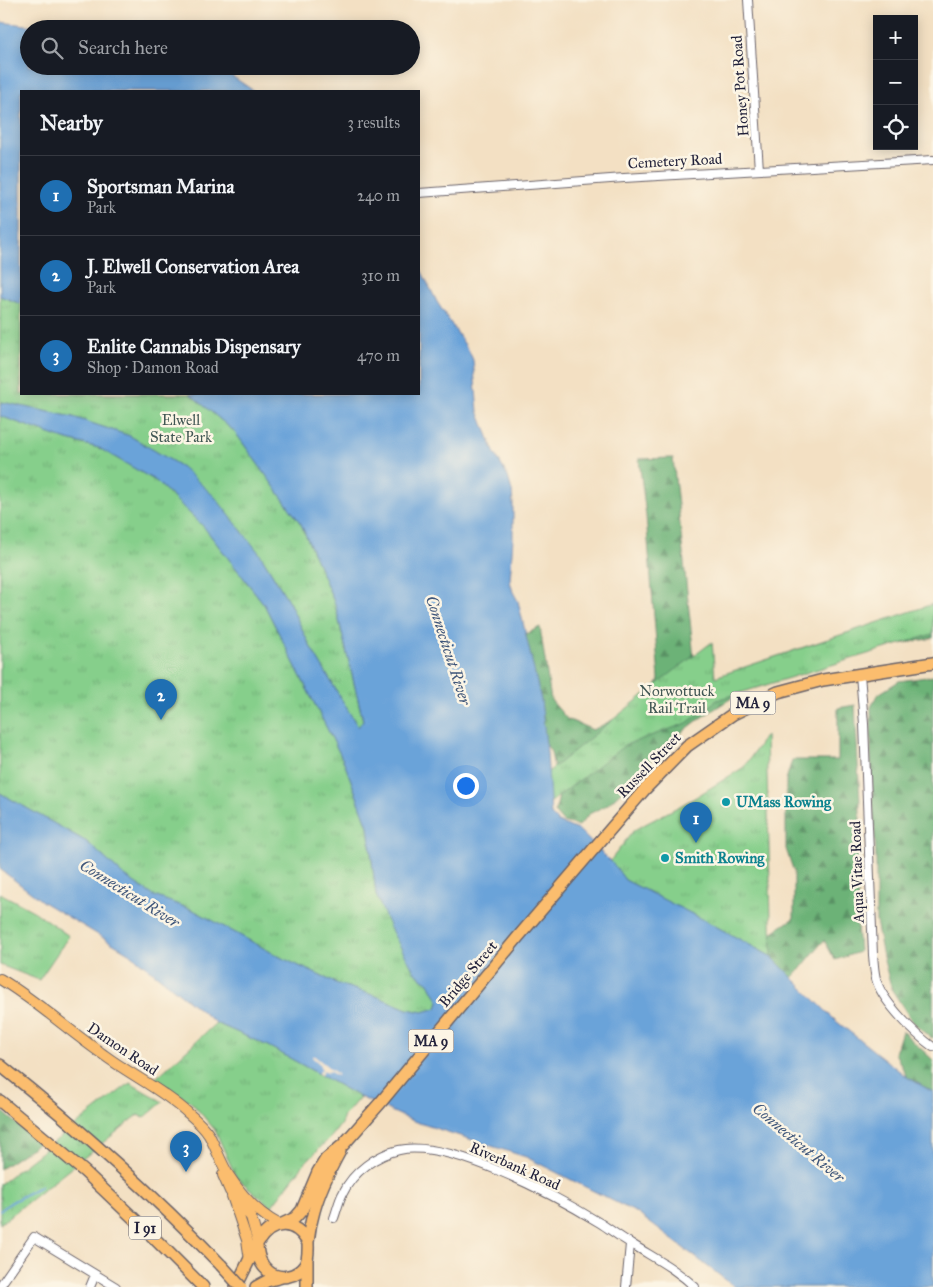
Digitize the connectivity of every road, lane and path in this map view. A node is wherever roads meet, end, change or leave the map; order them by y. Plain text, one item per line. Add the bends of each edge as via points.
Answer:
1 (748, 0) edge
2 (933, 160) edge
3 (759, 170) junction
4 (420, 193) edge
5 (933, 665) edge
6 (860, 674) junction
7 (518, 937) joint
8 (0, 979) edge
9 (933, 1047) edge
10 (0, 1065) edge
11 (0, 1101) edge
12 (343, 1145) junction
13 (218, 1155) junction
14 (230, 1191) junction
15 (334, 1218) dead end
16 (280, 1225) junction
17 (308, 1243) junction
18 (258, 1244) junction
19 (630, 1244) junction
20 (250, 1260) junction
21 (307, 1260) junction
22 (95, 1275) junction
23 (282, 1277) junction
24 (0, 1286) edge
25 (90, 1287) edge
26 (116, 1287) edge
27 (203, 1287) edge
28 (236, 1287) edge
29 (240, 1287) edge
30 (256, 1287) edge
31 (306, 1287) edge
32 (626, 1287) edge
33 (695, 1287) edge

1 - 3 street, Honey Pot Road
2 - 3 street, Cemetery Road
3 - 4 street, Cemetery Road
5 - 6 highway, Russell Street / MA 9
6 - 7 highway, Russell Street / MA 9 via 802,684 764,698 695,739 632,804
6 - 9 street, Aqua Vitae Road via 875,976 893,1008
7 - 12 highway, Bridge Street / MA 9
8 - 13 main road, Damon Road via 188,1113 208,1134
10 - 29 highway, I 91, bridge via 106,1153 164,1207
11 - 27 highway, I 91 via 85,1172
12 - 16 highway, Bridge Street / MA 9 via 320,1167 302,1210 295,1218
12 - 17 highway, Bridge Street / MA 9 via 322,1185
13 - 14 main road, Damon Road
13 - 16 main road, Damon Road via 229,1176 253,1206
14 - 18 main road, Damon Road via 251,1217
14 - 20 main road, Damon Road via 247,1240
15 - 19 street, Riverbank Road via 350,1182 373,1161 400,1150 431,1150 466,1158 532,1187 590,1217
16 - 17 highway via 298,1231
16 - 18 highway via 271,1228
17 - 21 highway
18 - 20 highway
18 - 23 highway via 259,1259 264,1266 272,1274
19 - 32 street
19 - 33 street, Riverbank Road via 670,1266
20 - 28 highway
21 - 23 highway via 299,1271
21 - 31 highway
22 - 24 street via 34,1237
22 - 25 street
22 - 26 street
23 - 30 highway

